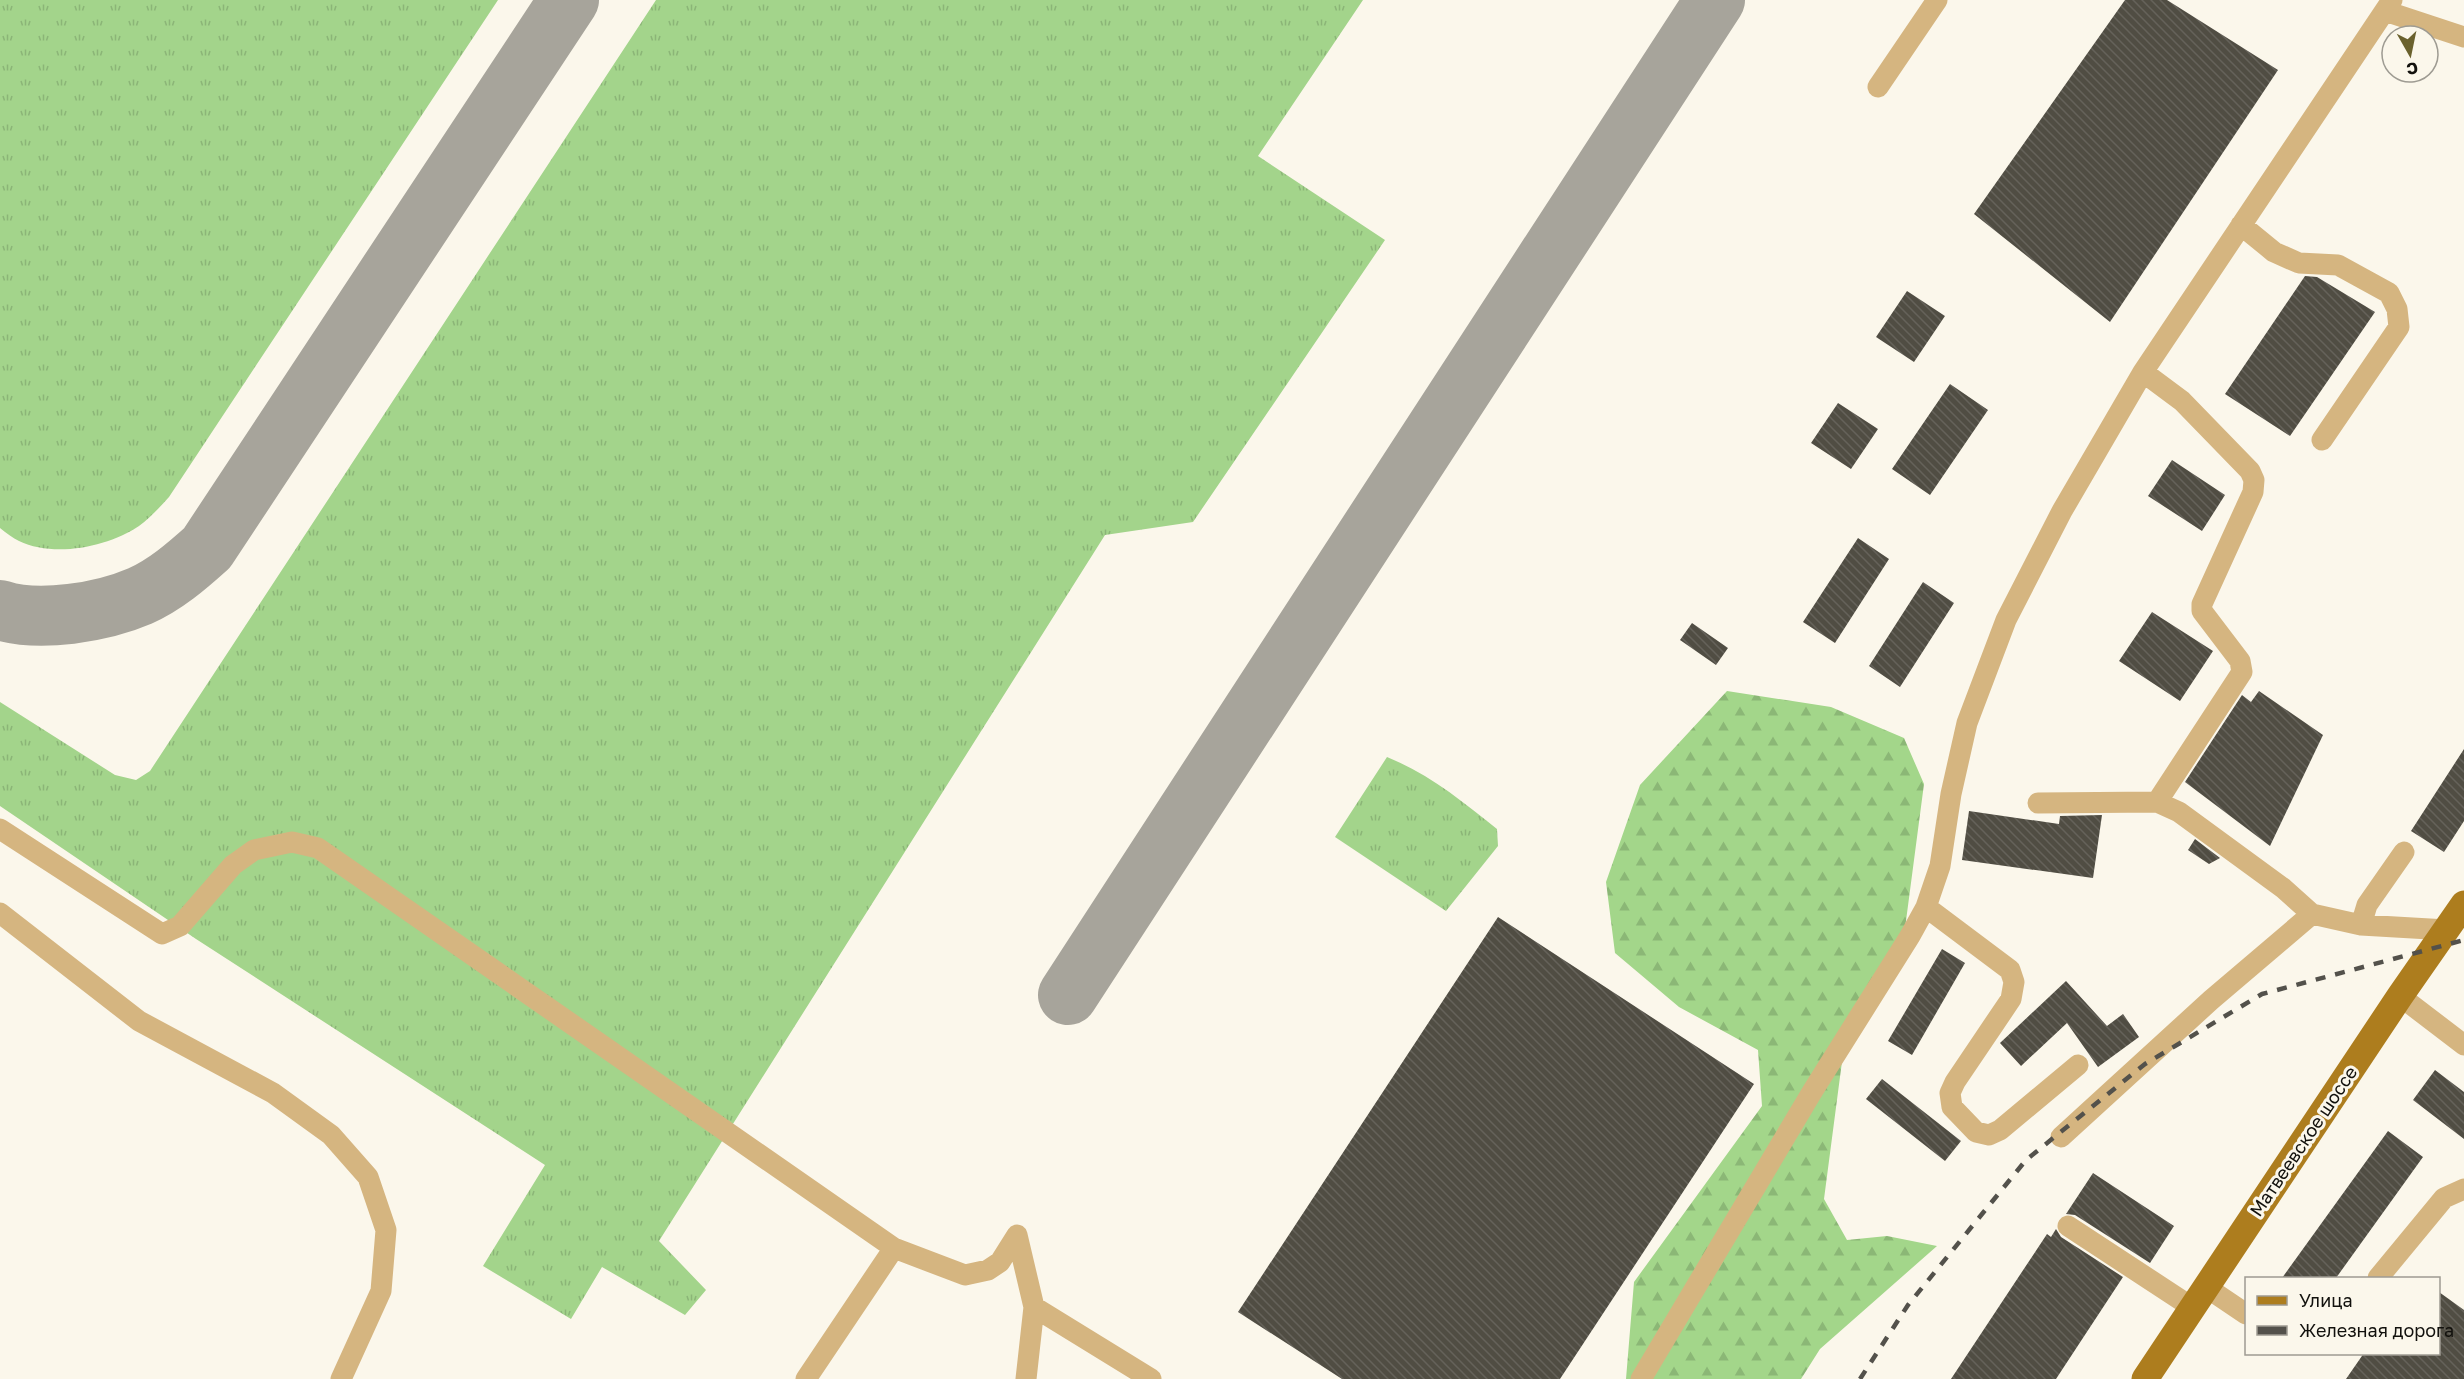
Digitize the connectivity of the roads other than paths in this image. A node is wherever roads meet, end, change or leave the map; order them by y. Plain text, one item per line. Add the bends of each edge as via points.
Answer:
1 (1937, 0) edge
2 (2388, 6) edge
3 (2464, 37) edge
4 (1878, 87) dead end
5 (2241, 225) junction
6 (2143, 372) junction
7 (2322, 440) dead end
8 (2157, 802) junction
9 (2038, 803) dead end
10 (0, 829) edge
11 (2404, 852) dead end
12 (2464, 904) edge
13 (1926, 907) junction
14 (0, 913) edge
15 (2312, 914) junction
16 (2361, 925) junction
17 (2447, 930) junction
18 (2400, 996) junction
19 (2464, 1045) edge
20 (2078, 1065) dead end
21 (2061, 1137) dead end
22 (2464, 1188) edge
23 (2068, 1226) dead end
24 (894, 1248) junction
25 (2379, 1277) edge
26 (2200, 1298) junction
27 (1034, 1307) junction
28 (2245, 1313) edge
29 (340, 1379) edge
30 (806, 1379) edge
31 (1026, 1379) edge
32 (1150, 1379) edge
33 (1641, 1379) edge
34 (2145, 1379) edge

1 - 4 street
2 - 3 street
2 - 5 street
5 - 6 street
5 - 7 street via 2290,260 2338,265 2390,293 2397,309 2399,327
6 - 8 street via 2182,401 2250,471 2254,480 2253,492 2202,604 2202,611 2240,661 2242,672
6 - 13 street via 2062,511 2006,620 1968,723 1951,794 1940,866
8 - 9 street
8 - 15 street via 2179,812
10 - 24 street via 162,934 180,926 233,865 254,850 292,842 318,848
11 - 16 street via 2367,904
12 - 17 main road, Матвеевское шоссе
13 - 20 street via 2010,970 2014,982 2011,999 1950,1093 1952,1107 1976,1132 1989,1136 2000,1130
13 - 33 street
14 - 29 street via 139,1021 273,1093 331,1135 368,1177 386,1230 381,1291
15 - 16 street
15 - 21 street
16 - 17 street
17 - 18 main road, Матвеевское шоссе
18 - 19 street
18 - 26 main road, Матвеевское шоссе
22 - 25 street via 2444,1198
23 - 26 street
24 - 27 street via 965,1275 988,1270 1000,1262 1017,1235
24 - 30 street
26 - 28 street
26 - 34 main road, Матвеевское шоссе
27 - 31 street
27 - 32 street

